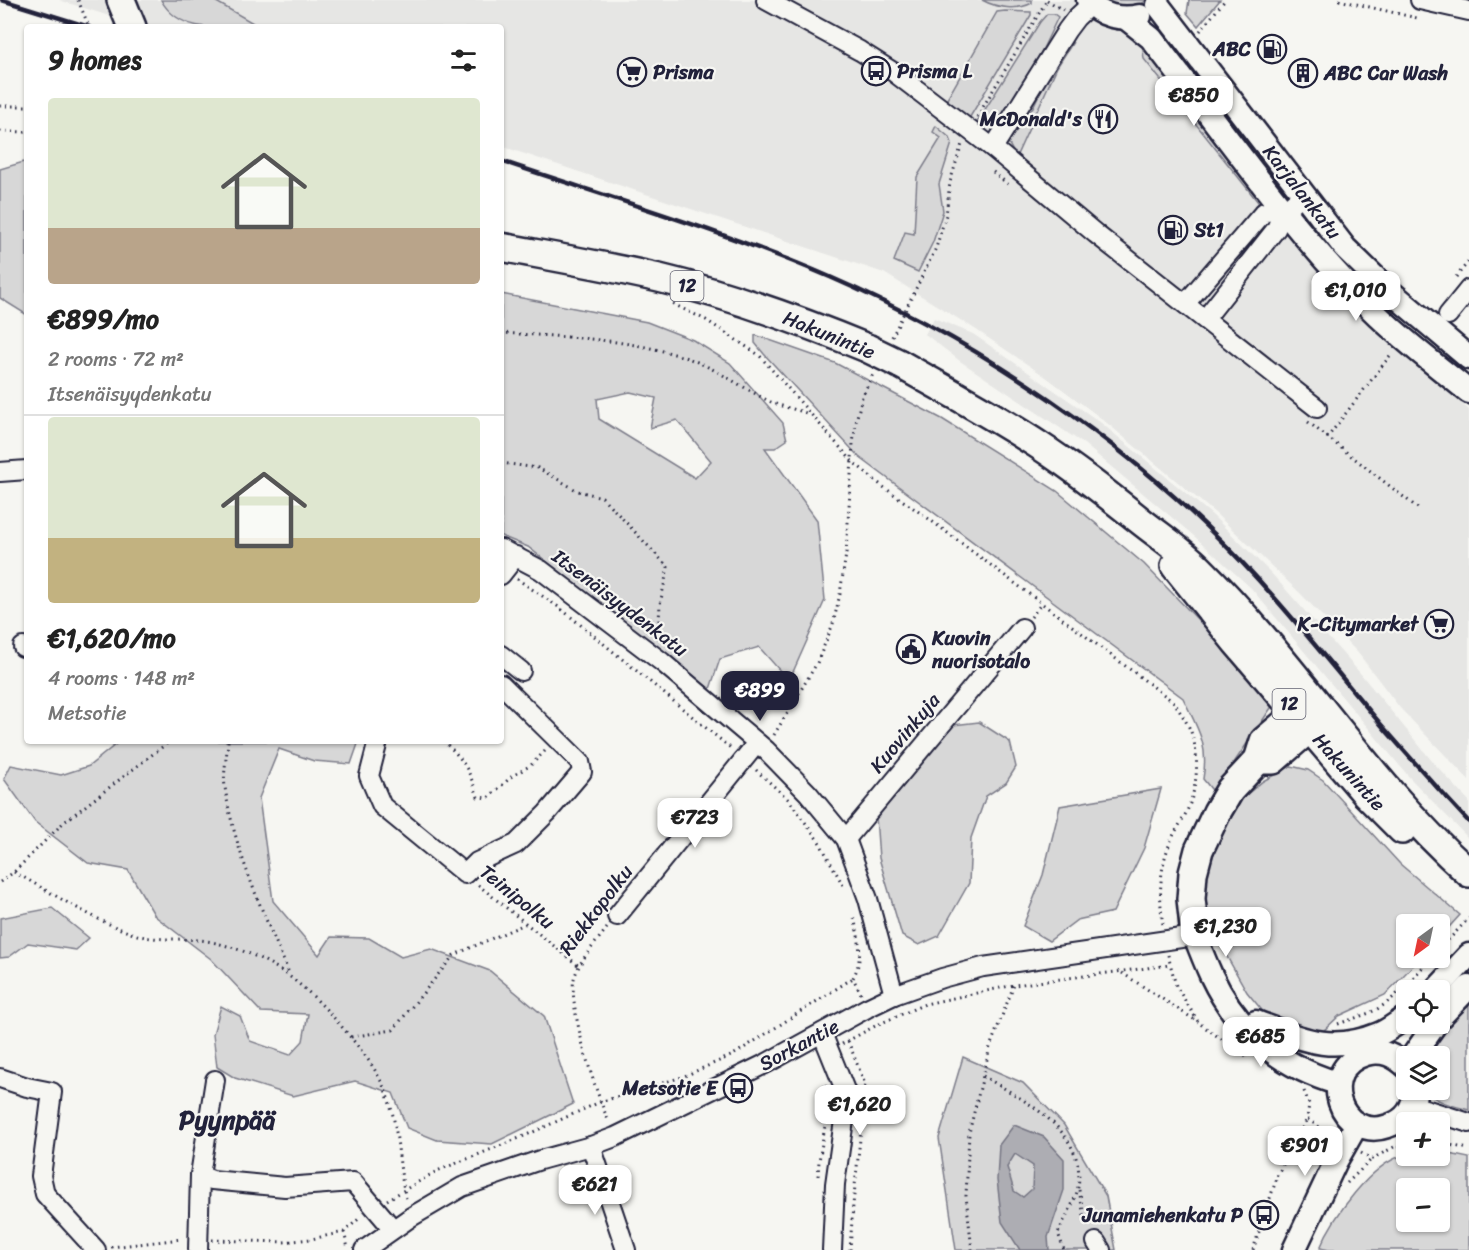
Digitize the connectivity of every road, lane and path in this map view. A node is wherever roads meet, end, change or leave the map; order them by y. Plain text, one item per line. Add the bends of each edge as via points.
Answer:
1 (78, 0) edge
2 (104, 0) edge
3 (121, 0) edge
4 (766, 0) edge
5 (1225, 0) edge
6 (1339, 0) edge
7 (1420, 0) edge
8 (1090, 2) edge
9 (1160, 2) edge
10 (1469, 11) edge
11 (1396, 13) dead end
12 (1127, 19) junction
13 (88, 24) edge
14 (113, 24) edge
15 (131, 24) edge
16 (1197, 35) dead end
17 (0, 106) edge
18 (24, 106) edge
19 (0, 131) edge
20 (24, 132) edge
21 (993, 148) junction
22 (1303, 194) junction
23 (1284, 211) junction
24 (504, 248) edge
25 (1469, 290) edge
26 (670, 303) dead end
27 (1185, 304) junction
28 (1448, 315) dead end
29 (1205, 319) junction
30 (504, 333) edge
31 (1397, 348) dead end
32 (1469, 358) edge
33 (1469, 392) edge
34 (1317, 408) dead end
35 (808, 413) junction
36 (1328, 438) dead end
37 (504, 463) edge
38 (24, 470) edge
39 (0, 472) edge
40 (509, 553) edge
41 (504, 567) edge
42 (504, 574) edge
43 (1022, 628) dead end
44 (504, 657) edge
45 (662, 662) junction
46 (521, 671) dead end
47 (504, 687) edge
48 (1310, 716) junction
49 (556, 740) junction
50 (757, 743) junction
51 (164, 744) edge
52 (228, 744) edge
53 (377, 744) edge
54 (446, 744) edge
55 (749, 763) junction
56 (846, 839) junction
57 (14, 872) junction
58 (465, 874) junction
59 (0, 882) edge
60 (1468, 885) edge
61 (850, 897) dead end
62 (617, 916) joint
63 (854, 916) dead end
64 (1469, 918) edge
65 (525, 924) junction
66 (1195, 936) junction
67 (1450, 938) edge
68 (1166, 939) junction
69 (1469, 955) edge
70 (1170, 965) junction
71 (579, 966) junction
72 (1422, 968) edge
73 (1121, 972) junction
74 (290, 975) junction
75 (853, 978) junction
76 (1411, 980) edge
77 (1445, 980) edge
78 (1014, 985) junction
79 (1469, 987) edge
80 (894, 995) junction
81 (1224, 998) junction
82 (1450, 1007) edge
83 (867, 1008) junction
84 (1256, 1022) junction
85 (1199, 1023) junction
86 (1396, 1024) edge
87 (822, 1033) junction
88 (1401, 1034) edge
89 (350, 1037) junction
90 (1387, 1052) junction
91 (1396, 1057) edge
92 (1251, 1060) dead end
93 (1352, 1060) junction
94 (821, 1076) dead end
95 (983, 1076) junction
96 (0, 1078) edge
97 (215, 1080) dead end
98 (1337, 1083) junction
99 (1296, 1087) dead end
100 (1414, 1100) edge
101 (1421, 1100) edge
102 (1307, 1119) junction
103 (1469, 1123) edge
104 (1351, 1134) junction
105 (1450, 1145) edge
106 (591, 1146) junction
107 (1396, 1147) edge
108 (1469, 1149) edge
109 (200, 1175) junction
110 (818, 1184) dead end
111 (1078, 1188) junction
112 (411, 1217) junction
113 (393, 1229) junction
114 (344, 1232) dead end
115 (284, 1242) dead end
116 (1099, 1246) edge
117 (96, 1250) edge
118 (198, 1250) edge
119 (283, 1250) edge
120 (348, 1250) edge
121 (364, 1250) edge
122 (626, 1250) edge
123 (832, 1250) edge
124 (972, 1250) edge
125 (1064, 1250) edge
126 (1253, 1250) edge
127 (1294, 1250) edge

1 - 13 path
2 - 14 highway
3 - 15 highway
4 - 21 street via 895,73
5 - 16 path
6 - 11 path
7 - 10 street
8 - 12 main road via 1105,14
8 - 21 street via 1067,30
9 - 12 main road via 1142,15
9 - 22 main road, Karjalankatu
12 - 23 main road, Karjalankatu via 1151,38
17 - 18 path
19 - 20 path
21 - 27 street
22 - 23 street
22 - 32 main road, Karjalankatu via 1345,248
23 - 27 street via 1264,212
23 - 29 street via 1276,229
23 - 33 main road, Karjalankatu via 1372,310
24 - 48 highway, Hakunintie / 12, bridge via 670,281 819,328 900,364 991,415 1122,506 1236,642
25 - 28 street
26 - 35 path via 706,320 759,355
27 - 29 street
29 - 34 street
30 - 35 path via 592,338 651,347 718,371 773,403
31 - 36 path
35 - 68 path via 852,461 882,486 1175,703 1192,733 1197,755 1188,809 1170,843 1163,869 1160,902
37 - 45 path via 538,468 578,491 602,497 668,567 657,645
38 - 39 street
40 - 41 street
40 - 45 street, Itsenäisyydenkatu via 541,570
42 - 55 path via 560,608
43 - 56 street, Kuovinkuja
44 - 46 street
45 - 50 street, Itsenäisyydenkatu
47 - 49 street
48 - 60 highway, Hakunintie / 12 via 1366,794
48 - 66 highway via 1264,741 1258,760 1230,790 1217,812 1199,850 1191,899
49 - 54 path via 489,798 478,797 467,767
49 - 58 street via 580,762 582,772 516,844 477,862
50 - 55 street, Riekkopolku
50 - 56 street, Itsenäisyydenkatu via 808,793
51 - 57 path via 63,823
52 - 74 path via 224,785 236,833
53 - 58 street via 369,776 382,806
55 - 61 path via 789,800 820,843
55 - 62 street, Riekkopolku
56 - 80 street, Itsenäisyydenkatu via 868,899
57 - 59 path
57 - 74 path via 132,934 162,940 209,941 247,951
58 - 65 path, Teinipolku
62 - 71 path, Riekkopolku
63 - 75 path via 861,946 859,968
64 - 67 path
65 - 71 path, Teinipolku
65 - 89 path via 454,955 393,1030
66 - 68 street, Sorkantie
66 - 81 main road
68 - 70 path
68 - 80 street, Sorkantie via 983,967
69 - 77 main road
70 - 73 path
70 - 85 path via 1176,987
71 - 75 path, Riekkopolku via 573,1003 600,1102 682,1077 733,1055
72 - 76 path
73 - 78 path
73 - 85 path
74 - 89 path
75 - 83 path
78 - 83 path via 925,1004 877,1025
78 - 95 path
79 - 82 main road
80 - 83 street, Sorkantie
81 - 84 main road
81 - 98 main road via 1250,1034 1285,1060
83 - 87 street, Sorkantie
84 - 86 main road via 1306,1041 1327,1044 1380,1034
84 - 93 main road via 1298,1052 1322,1059
85 - 92 path
87 - 106 street, Sorkantie
87 - 123 street via 845,1090 846,1106 835,1184
88 - 90 main road
89 - 112 path via 371,1060 387,1096
90 - 91 main road
90 - 93 main road via 1377,1051
93 - 98 main road
94 - 110 path via 826,1119
95 - 111 path via 1030,1104 1061,1130 1078,1158
95 - 124 path via 969,1133 966,1196
96 - 117 street via 52,1092 41,1176 45,1194
97 - 109 street
98 - 104 main road
99 - 102 path via 1306,1092
100 - 104 main road via 1398,1123
101 - 103 street
102 - 104 path
102 - 126 path via 1278,1174
104 - 107 path via 1372,1159
104 - 127 main road
105 - 108 path
106 - 112 street, Sorkantie via 462,1187
106 - 122 street
109 - 113 street via 212,1180 285,1187 353,1182
109 - 118 street
111 - 116 path via 1085,1221
111 - 125 path via 1058,1233
112 - 113 street, Sorkantie
113 - 121 street, Sorkantie
114 - 120 path
115 - 119 path

